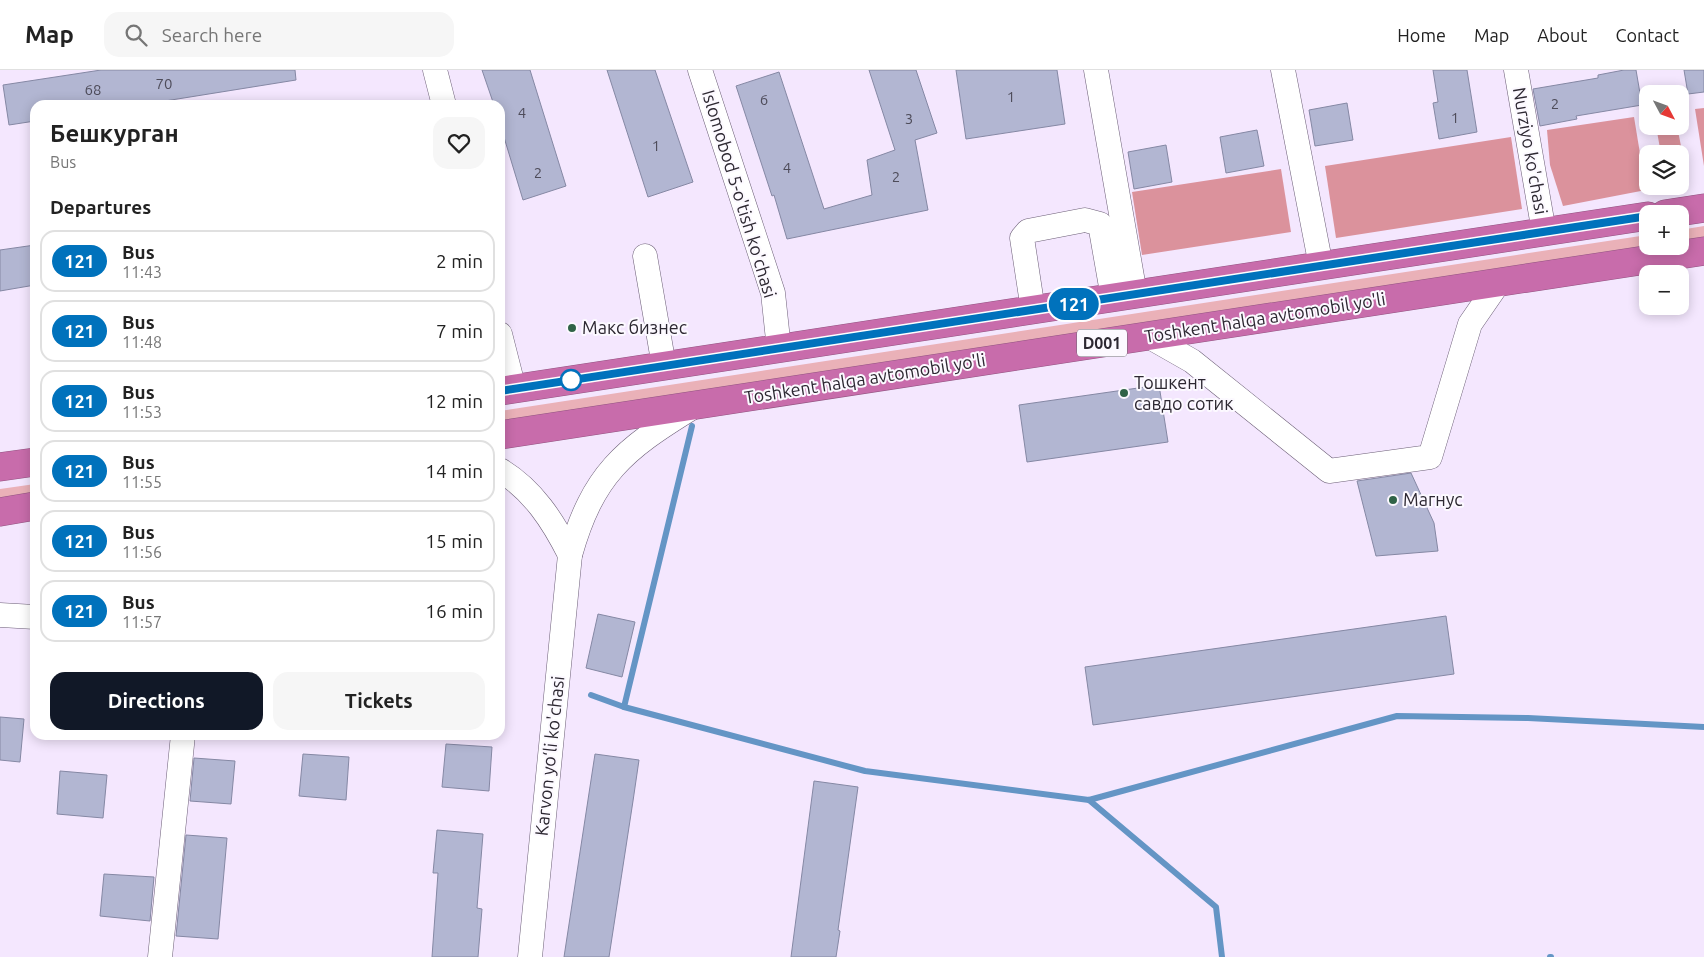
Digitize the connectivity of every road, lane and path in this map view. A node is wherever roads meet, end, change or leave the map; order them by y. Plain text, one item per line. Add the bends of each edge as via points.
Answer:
1 (435, 70) edge
2 (700, 70) edge
3 (1096, 70) edge
4 (1282, 70) edge
5 (1516, 70) edge
6 (443, 100) edge
7 (1704, 208) edge
8 (1689, 210) edge
9 (1639, 217) edge
10 (1544, 232) junction
11 (1704, 251) edge
12 (645, 256) dead end
13 (1321, 266) junction
14 (1499, 282) junction
15 (1124, 296) junction
16 (1033, 310) junction
17 (1148, 336) junction
18 (779, 349) junction
19 (664, 366) junction
20 (505, 374) edge
21 (507, 390) edge
22 (696, 405) junction
23 (505, 434) edge
24 (30, 463) edge
25 (0, 467) edge
26 (505, 474) edge
27 (30, 507) edge
28 (0, 512) edge
29 (570, 555) junction
30 (0, 615) edge
31 (30, 617) edge
32 (182, 740) edge
33 (160, 957) edge
34 (530, 957) edge

1 - 6 street
2 - 18 street, Islomobod 5-o'tish ko'chasi via 773,293
3 - 15 street
4 - 13 street
5 - 10 street, Nurziyo ko'chasi
7 - 8 highway
9 - 10 highway, D001
10 - 13 highway, D001
11 - 14 highway, Toshkent halqa avtomobil yo'li / D001
12 - 19 street
13 - 15 highway, D001
14 - 17 highway, Toshkent halqa avtomobil yo'li / D001
14 - 17 street via 1470,324 1430,457 1329,472 1192,361
15 - 16 highway, D001
15 - 16 street via 1100,224 1085,220 1028,231 1022,238
16 - 18 highway, D001
17 - 22 highway, Toshkent halqa avtomobil yo'li / D001
18 - 19 highway, D001
19 - 21 highway, D001
20 - 21 street
22 - 23 highway, Toshkent halqa avtomobil yo'li / D001
22 - 29 street, Karvon yo‘li ko'chasi via 650,433 614,466 588,504
24 - 25 highway
26 - 29 street via 545,511
27 - 28 highway
29 - 34 street, Karvon yo‘li ko'chasi
30 - 31 street
32 - 33 street

